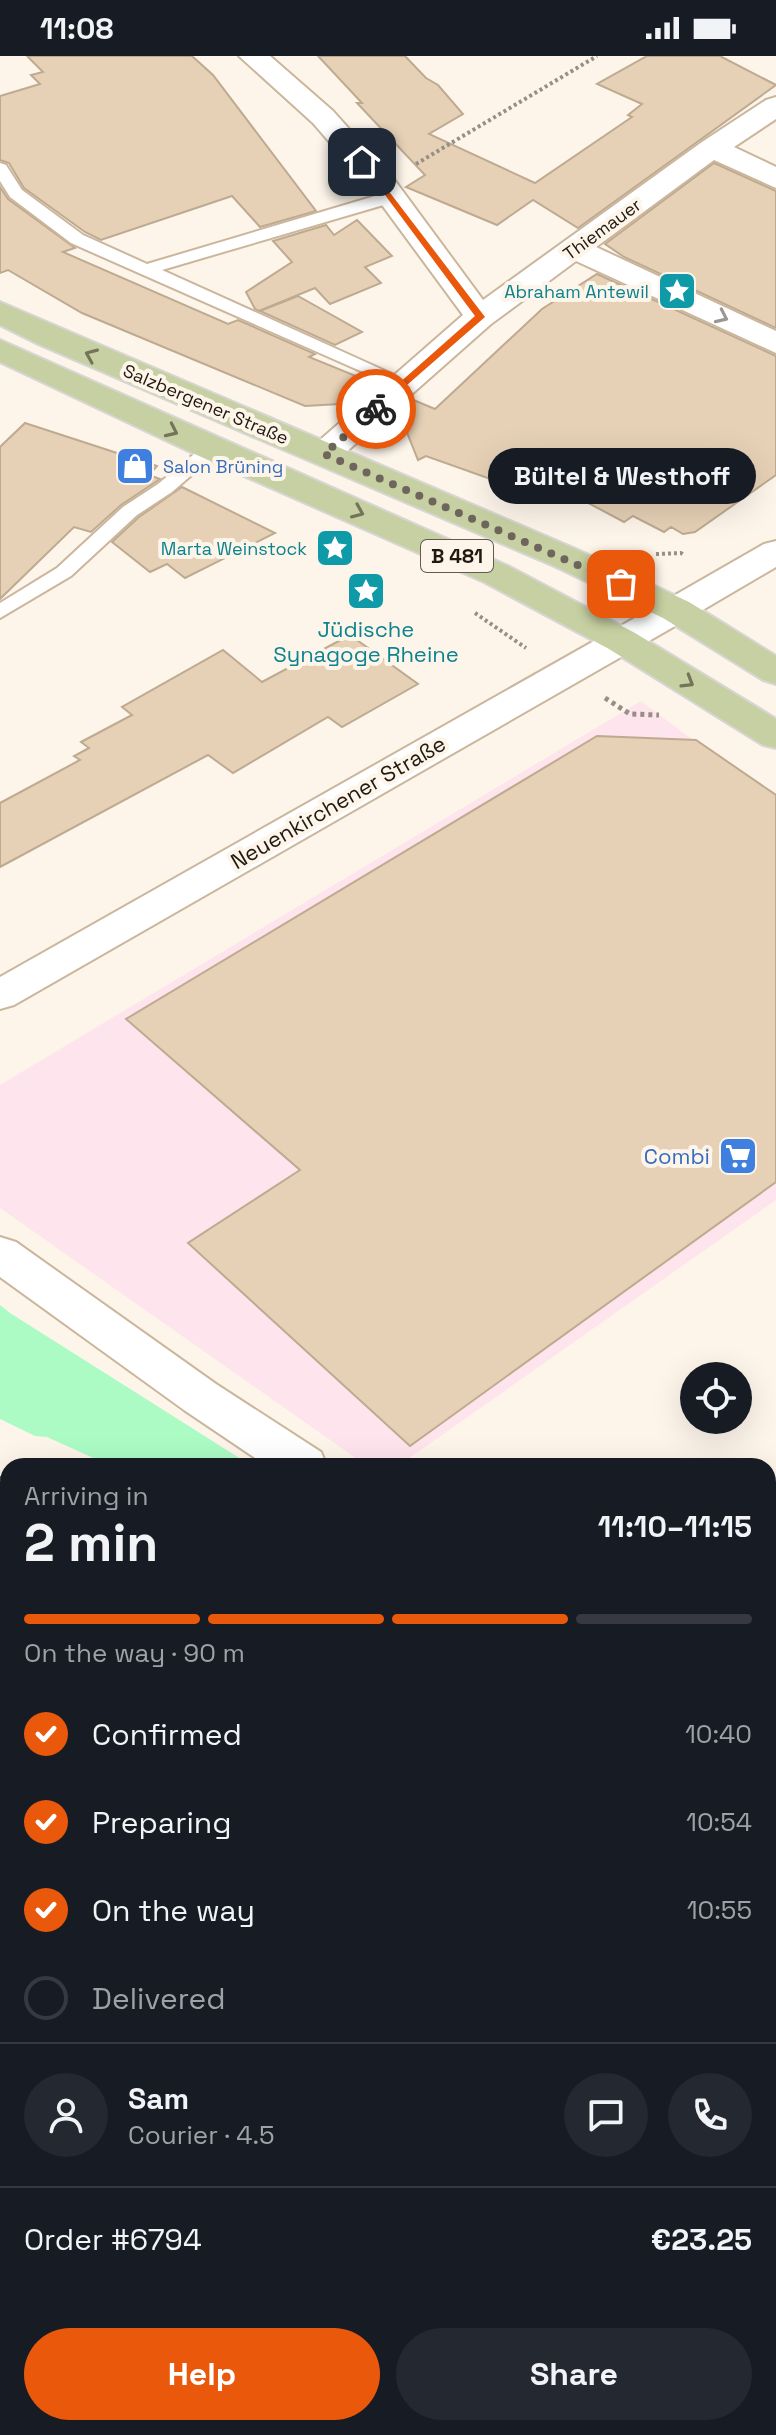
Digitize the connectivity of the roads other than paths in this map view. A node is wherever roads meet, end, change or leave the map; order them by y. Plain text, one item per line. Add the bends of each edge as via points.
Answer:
1 (253, 56) edge
2 (776, 106) edge
3 (712, 148) junction
4 (0, 168) edge
5 (776, 179) edge
6 (386, 190) junction
7 (575, 249) junction
8 (144, 270) junction
9 (0, 312) edge
10 (480, 317) junction
11 (776, 343) edge
12 (0, 350) edge
13 (405, 384) junction
14 (211, 449) junction
15 (324, 454) junction
16 (776, 552) edge
17 (676, 610) junction
18 (0, 612) edge
19 (622, 641) junction
20 (776, 672) edge
21 (776, 736) edge
22 (0, 995) edge
23 (0, 1254) edge
24 (292, 1458) edge

1 - 6 street via 323,117
2 - 3 street, Thiemauer
3 - 5 street
3 - 7 street, Thiemauer
4 - 8 lane via 16,193 77,239
6 - 8 lane
6 - 10 street
7 - 10 street, Thiemauer
7 -> 11 street
8 - 13 lane
15 -> 9 main road, Salzbergener Straße / B 481
10 - 13 street, Thiemauer
12 -> 14 main road, Salzbergener Straße / B 481
13 - 15 street, Thiemauer
14 - 18 lane via 130,511 64,572
14 -> 19 main road, Salzbergener Straße / B 481 via 496,574
15 - 17 main road, Salzbergener Straße / B 481
16 - 17 street, Neuenkirchener Straße
17 - 19 street, Neuenkirchener Straße
17 - 20 main road, B 481
19 -> 21 main road, B 481
19 - 22 street, Neuenkirchener Straße
23 - 24 street

